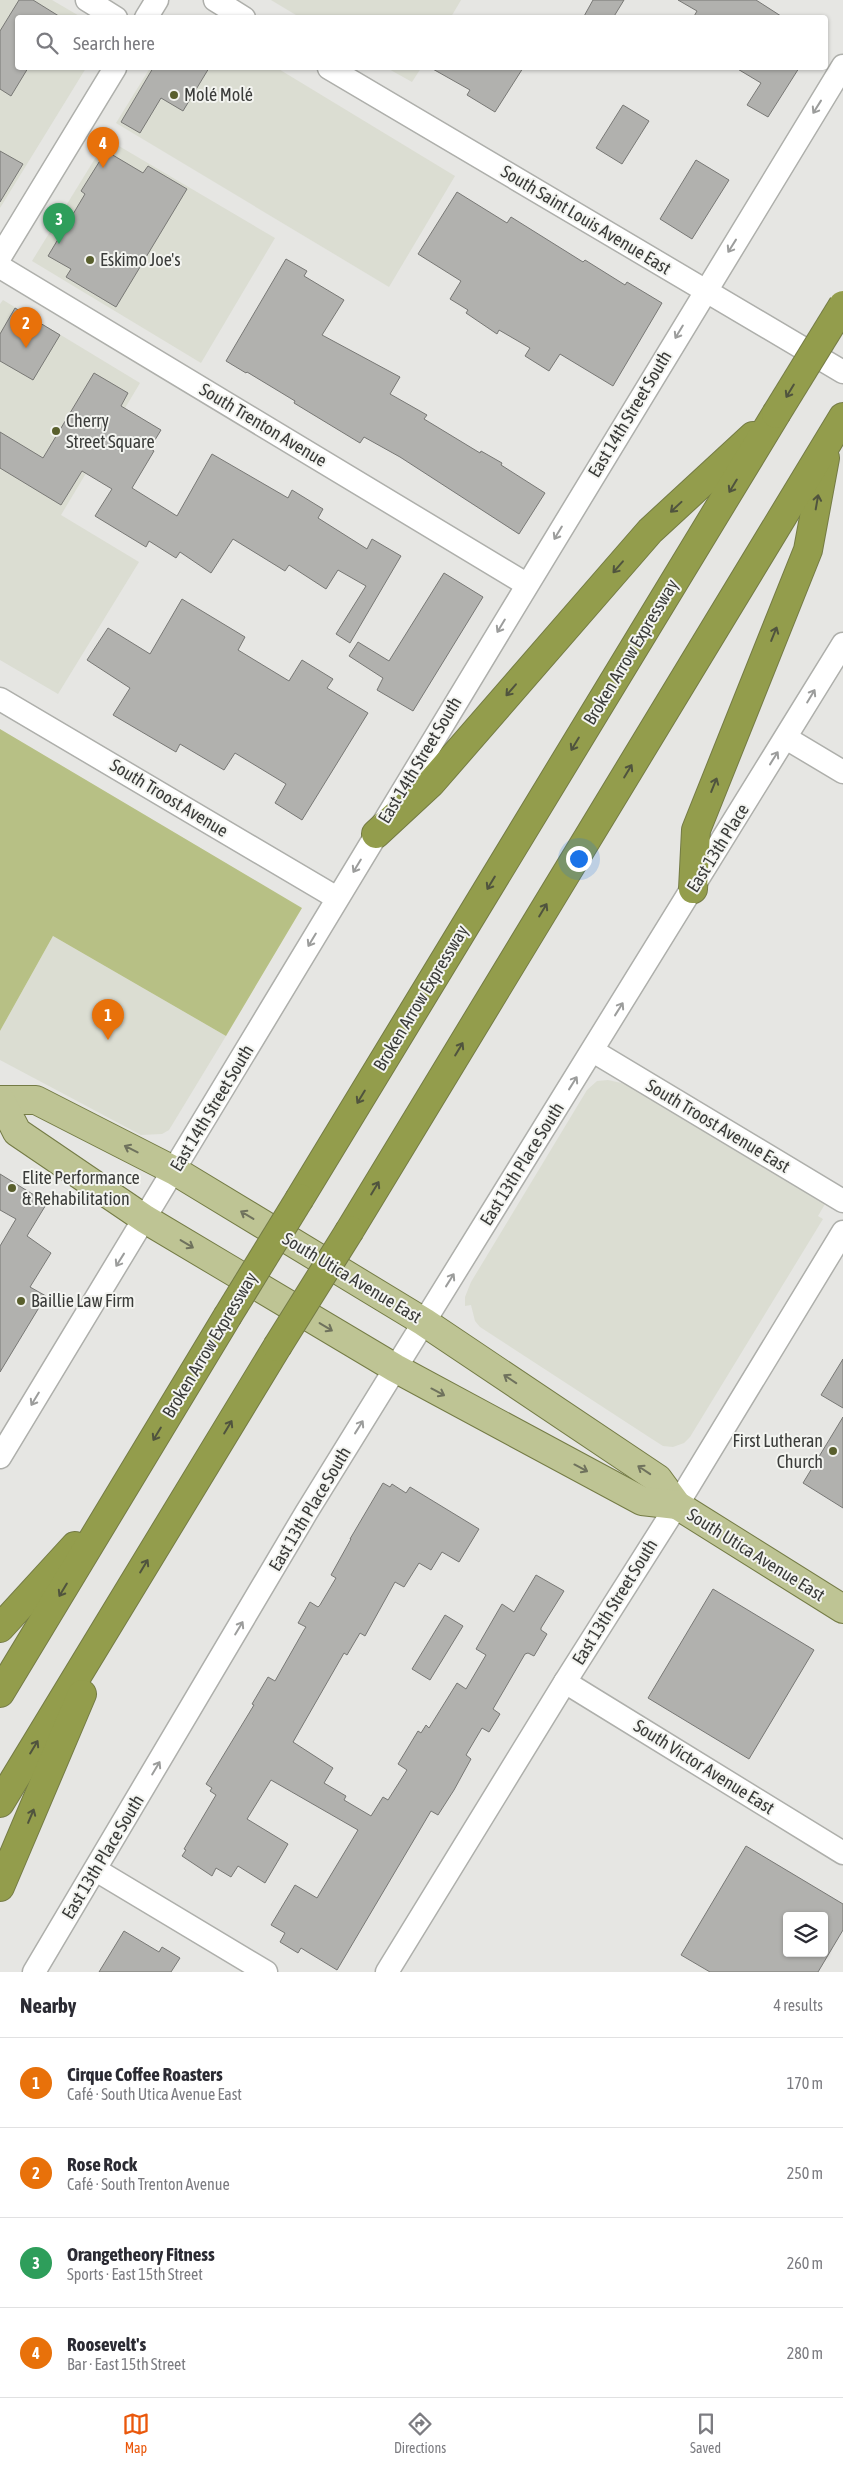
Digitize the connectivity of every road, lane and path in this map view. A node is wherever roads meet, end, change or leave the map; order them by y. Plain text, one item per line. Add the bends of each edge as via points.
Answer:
1 (87, 0) edge
2 (157, 0) edge
3 (215, 0) edge
4 (111, 15) edge
5 (148, 15) edge
6 (239, 15) edge
7 (843, 66) edge
8 (114, 70) edge
9 (332, 70) edge
10 (0, 257) edge
11 (0, 267) edge
12 (705, 290) junction
13 (843, 305) edge
14 (843, 372) edge
15 (776, 414) junction
16 (843, 417) edge
17 (828, 442) junction
18 (526, 584) junction
19 (843, 644) edge
20 (0, 699) edge
21 (786, 738) junction
22 (843, 772) edge
23 (376, 834) junction
24 (693, 889) junction
25 (337, 898) junction
26 (594, 1051) junction
27 (0, 1100) edge
28 (175, 1171) junction
29 (843, 1200) edge
30 (145, 1219) junction
31 (843, 1232) edge
32 (424, 1322) junction
33 (395, 1368) junction
34 (0, 1456) edge
35 (115, 1503) junction
36 (677, 1505) junction
37 (119, 1608) junction
38 (841, 1608) edge
39 (0, 1628) edge
40 (565, 1682) junction
41 (0, 1693) edge
42 (0, 1803) edge
43 (843, 1853) edge
44 (96, 1870) junction
45 (0, 1887) edge
46 (34, 1972) edge
47 (266, 1972) edge
48 (388, 1972) edge

1 - 4 street
2 - 5 street
3 - 6 street
7 -> 12 street, East 14th Street South
8 - 10 street
9 - 12 street, South Saint Louis Avenue East
11 - 18 street, South Trenton Avenue
12 - 14 street, South Saint Louis Avenue East
12 -> 18 street, East 14th Street South
13 -> 15 highway, Broken Arrow Expressway, bridge
15 -> 23 highway via 650,531 430,783
15 -> 35 highway, Broken Arrow Expressway, bridge
16 - 17 highway
24 -> 17 highway via 696,830 808,550
37 -> 17 highway, bridge
18 -> 23 street, East 14th Street South
21 -> 19 street, East 13th Place
20 - 25 street, South Troost Avenue
21 - 22 street
24 -> 21 street, East 13th Place
23 -> 25 street, East 14th Street South
26 -> 24 street, East 13th Place
25 -> 28 street, East 14th Street South
26 - 29 street, South Troost Avenue East
32 -> 26 street, East 13th Place South
28 -> 27 main road, South Utica Avenue East via 36,1100
27 - 30 main road, South Utica Avenue East via 17,1132
28 - 30 street, East 14th Street South
32 -> 28 main road, South Utica Avenue East
30 -> 33 main road, South Utica Avenue East
30 -> 34 street, East 14th Street South
31 - 36 street, East 13th Street South
32 - 33 street, East 13th Place South
36 -> 32 main road, South Utica Avenue East via 658,1479
33 -> 36 main road, South Utica Avenue East via 642,1501
44 -> 33 street, East 13th Place South
35 - 39 highway
35 -> 41 highway, Broken Arrow Expressway
36 - 38 main road, South Utica Avenue East
36 - 40 street, East 13th Street South
42 -> 37 highway
45 -> 37 highway
40 - 43 street, South Victor Avenue East
40 - 48 street, East 13th Street South
44 - 46 street, East 13th Place South
44 - 47 street

